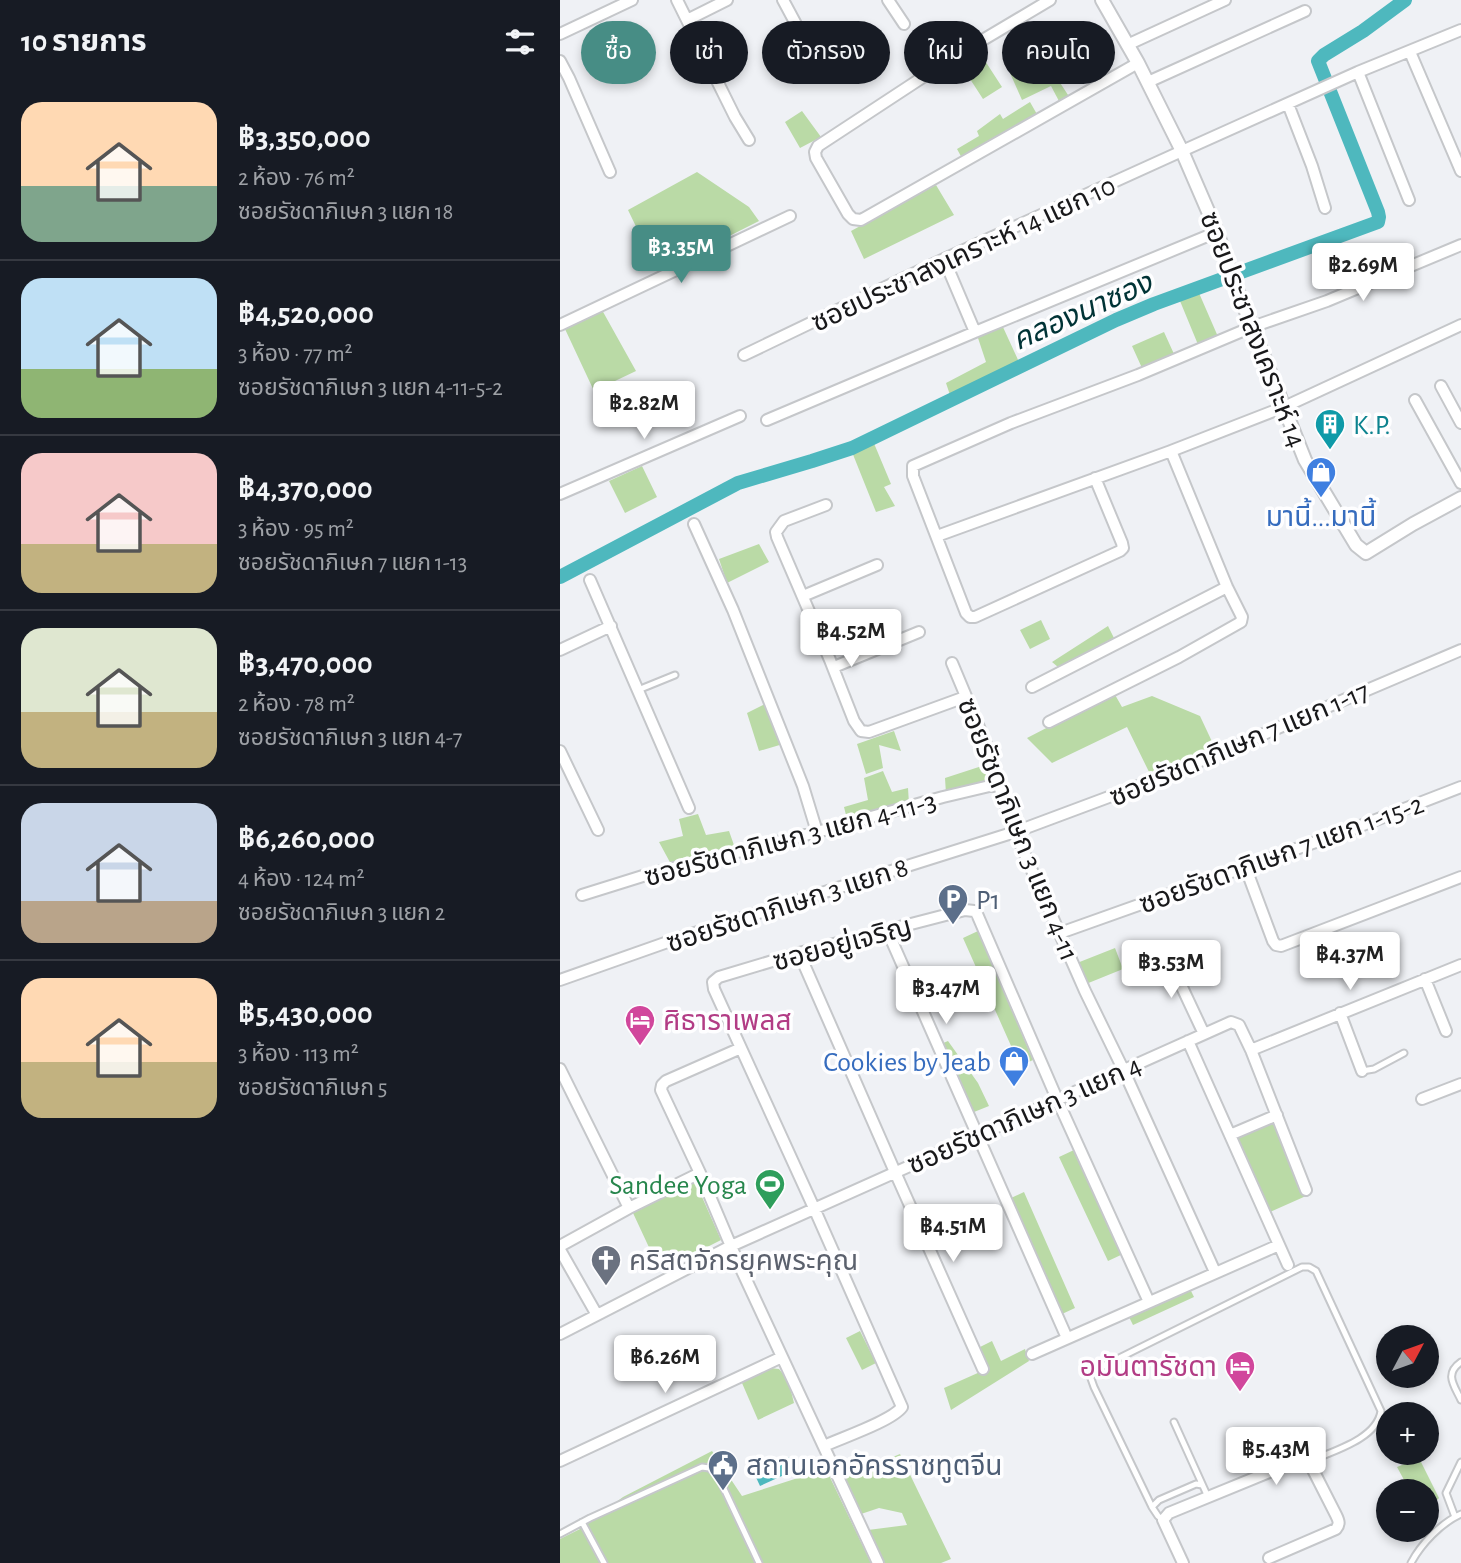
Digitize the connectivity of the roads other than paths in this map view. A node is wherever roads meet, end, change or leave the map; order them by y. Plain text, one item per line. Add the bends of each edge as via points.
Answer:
1 (632, 0) edge
2 (677, 0) edge
3 (727, 0) edge
4 (783, 0) edge
5 (888, 0) edge
6 (1050, 0) edge
7 (1102, 0) edge
8 (1225, 0) edge
9 (1305, 11) dead end
10 (687, 20) junction
11 (794, 21) edge
12 (904, 24) dead end
13 (1461, 30) edge
14 (560, 34) edge
15 (1127, 45) junction
16 (1410, 52) junction
17 (560, 61) edge
18 (1138, 63) junction
19 (1358, 72) junction
20 (1148, 82) junction
21 (1288, 104) junction
22 (749, 140) dead end
23 (1182, 151) junction
24 (1461, 171) edge
25 (610, 172) dead end
26 (1409, 200) dead end
27 (1325, 208) dead end
28 (790, 216) dead end
29 (1217, 232) junction
30 (1461, 245) edge
31 (944, 260) junction
32 (560, 325) edge
33 (1461, 325) edge
34 (1252, 327) junction
35 (975, 332) junction
36 (744, 355) dead end
37 (1441, 386) dead end
38 (1415, 400) dead end
39 (1457, 403) edge
40 (1283, 407) junction
41 (740, 416) dead end
42 (767, 421) dead end
43 (1461, 423) edge
44 (1171, 451) junction
45 (1095, 478) junction
46 (1461, 483) edge
47 (560, 494) edge
48 (1461, 498) edge
49 (826, 505) dead end
50 (694, 524) dead end
51 (937, 536) junction
52 (877, 565) dead end
53 (590, 580) dead end
54 (1227, 587) junction
55 (803, 596) junction
56 (611, 626) junction
57 (919, 632) dead end
58 (560, 650) edge
59 (1461, 650) edge
60 (952, 663) dead end
61 (834, 667) junction
62 (675, 675) dead end
63 (1032, 687) dead end
64 (638, 690) junction
65 (965, 697) junction
66 (1049, 722) dead end
67 (560, 751) edge
68 (998, 785) junction
69 (1461, 787) edge
70 (689, 808) dead end
71 (598, 830) dead end
72 (817, 832) junction
73 (1015, 832) junction
74 (1245, 866) junction
75 (1461, 877) edge
76 (582, 895) dead end
77 (887, 930) junction
78 (1060, 933) junction
79 (799, 953) junction
80 (1166, 953) dead end
81 (560, 964) edge
82 (1461, 965) edge
83 (563, 979) edge
84 (1425, 979) junction
85 (1340, 1013) junction
86 (1446, 1031) dead end
87 (1204, 1034) junction
88 (1188, 1041) junction
89 (741, 1048) junction
90 (1251, 1050) junction
91 (1404, 1052) dead end
92 (560, 1069) edge
93 (1123, 1069) junction
94 (1362, 1071) joint
95 (1461, 1084) edge
96 (1057, 1099) junction
97 (1422, 1099) dead end
98 (1277, 1115) junction
99 (976, 1135) junction
100 (1230, 1135) junction
101 (700, 1172) junction
102 (895, 1172) junction
103 (1306, 1190) dead end
104 (629, 1208) junction
105 (814, 1208) junction
106 (1279, 1244) junction
107 (731, 1246) junction
108 (560, 1248) edge
109 (1288, 1265) dead end
110 (1215, 1272) junction
111 (1149, 1302) junction
112 (597, 1315) junction
113 (560, 1334) edge
114 (1068, 1338) junction
115 (1032, 1354) dead end
116 (782, 1357) junction
117 (1461, 1362) edge
118 (984, 1369) dead end
119 (1461, 1400) edge
120 (1174, 1422) dead end
121 (824, 1446) junction
122 (560, 1461) edge
123 (1310, 1461) junction
124 (1461, 1462) edge
125 (1203, 1486) junction
126 (1208, 1497) junction
127 (1152, 1507) junction
128 (1456, 1514) edge
129 (1163, 1520) junction
130 (582, 1522) junction
131 (560, 1534) edge
132 (1269, 1558) dead end
133 (604, 1563) edge
134 (760, 1563) edge
135 (878, 1563) edge
136 (1183, 1563) edge
137 (1411, 1563) edge

1 - 14 street
2 - 10 street
3 - 10 street
4 - 11 street
5 - 12 street
6 - 18 street via 818,146 816,158 853,219 861,220
7 - 15 street, ซอยประชาสงเคราะห์ 14
8 - 15 street
9 - 20 street
10 - 22 street
13 - 16 street, ซอยประชาสงเคราะห์ 14 แยก 10
15 - 18 street, ซอยประชาสงเคราะห์ 14
16 - 19 street, ซอยประชาสงเคราะห์ 14 แยก 10
16 - 24 street
17 - 25 street
18 - 20 street, ซอยประชาสงเคราะห์ 14
19 - 21 street, ซอยประชาสงเคราะห์ 14 แยก 10
19 - 26 street
20 - 23 street, ซอยประชาสงเคราะห์ 14
21 - 23 street, ซอยประชาสงเคราะห์ 14 แยก 10
21 - 27 street
23 - 29 street, ซอยประชาสงเคราะห์ 14
23 - 31 street, ซอยประชาสงเคราะห์ 14 แยก 10
28 - 32 street
29 - 34 street, ซอยประชาสงเคราะห์ 14
29 - 35 street
30 - 34 street via 1327,302
31 - 35 street
31 - 36 street, ซอยประชาสงเคราะห์ 14 แยก 10
33 - 40 street
34 - 40 street, ซอยประชาสงเคราะห์ 14
34 - 51 street via 913,466
35 - 42 street
37 - 39 street
38 - 46 street
39 - 43 street
40 - 44 street
40 - 48 street, ซอยประชาสงเคราะห์ 14 via 1305,460 1366,554
41 - 47 street
44 - 45 street
44 - 54 street
45 - 51 street
45 - 51 street via 1123,548 975,617 963,606
49 - 55 street via 784,521 778,529 777,537
50 - 72 street via 733,610
52 - 55 street
53 - 56 street
54 - 63 street
54 - 66 street via 1241,622
55 - 61 street
56 - 58 street
56 - 64 street
57 - 61 street
59 - 73 street, ซอยรัชดาภิเษก 7 แยก 1-17 via 1165,776
60 - 65 street, ซอยรัชดาภิเษก 3 แยก 4-11
61 - 65 street via 855,721 865,732
62 - 64 lane
64 - 70 street
65 - 68 street, ซอยรัชดาภิเษก 3 แยก 4-11
67 - 71 street
68 - 72 street, ซอยรัชดาภิเษก 3 แยก 4-11-3
68 - 73 street, ซอยรัชดาภิเษก 3 แยก 4-11
69 - 74 street, ซอยรัชดาภิเษก 7 แยก 1-15-2
72 - 76 street, ซอยรัชดาภิเษก 3 แยก 4-11-3
73 - 78 street, ซอยรัชดาภิเษก 3 แยก 4-11
73 - 83 street, ซอยรัชดาภิเษก 3 แยก 8
74 - 75 street via 1273,941 1281,946
74 - 78 street, ซอยรัชดาภิเษก 7 แยก 1-15-2
77 - 79 street, ซอยอยู่เจริญ
77 - 96 street, ซอยอยู่เจริญ via 974,911
77 - 99 street
78 - 93 street, ซอยรัชดาภิเษก 3 แยก 4-11
79 - 89 street, ซอยอยู่เจริญ via 713,982
79 - 102 street
80 - 87 street
81 - 83 street
82 - 84 street
84 - 85 street
84 - 86 street
85 - 90 street
85 - 94 street
87 - 88 street, ซอยรัชดาภิเษก 3 แยก 4
87 - 90 street, ซอยรัชดาภิเษก 3 แยก 4 via 1234,1022
88 - 93 street, ซอยรัชดาภิเษก 3 แยก 4
88 - 100 street
89 - 101 street via 662,1085
89 - 105 street
90 - 98 street
91 - 94 lane
92 - 104 street
93 - 96 street, ซอยรัชดาภิเษก 3 แยก 4
93 - 110 street, ซอยรัชดาภิเษก 3 แยก 4-11
95 - 97 street
96 - 99 street, ซอยรัชดาภิเษก 3 แยก 4
96 - 111 street
98 - 100 street
98 - 103 street
99 - 102 street, ซอยรัชดาภิเษก 3 แยก 4
99 - 114 street
100 - 106 street
101 - 104 street
101 - 107 street
102 - 105 street, ซอยรัชดาภิเษก 3 แยก 4
102 - 118 street
104 - 108 street
105 - 107 street, ซอยรัชดาภิเษก 3 แยก 4
105 - 121 street via 902,1407
106 - 109 street
106 - 110 street
107 - 112 street, ซอยรัชดาภิเษก 3 แยก 4
107 - 116 street
108 - 112 street
110 - 111 street
111 - 114 street
112 - 113 street, ซอยรัชดาภิเษก 3 แยก 4
114 - 115 street
116 - 121 street
116 - 122 street
117 - 119 lane via 1451,1372
120 - 125 lane
121 - 135 street
123 - 126 street via 1301,1459
123 - 127 lane via 1365,1436 1380,1421 1381,1411 1316,1271 1302,1267 1089,1373
123 - 132 street via 1338,1525
124 - 128 lane via 1446,1493
125 - 126 lane
125 - 127 lane via 1196,1484
126 - 129 street via 1169,1513
127 - 129 lane
128 - 137 lane
129 - 136 street
130 - 131 lane
130 - 133 lane
130 - 134 lane via 702,1467 709,1468 718,1476

